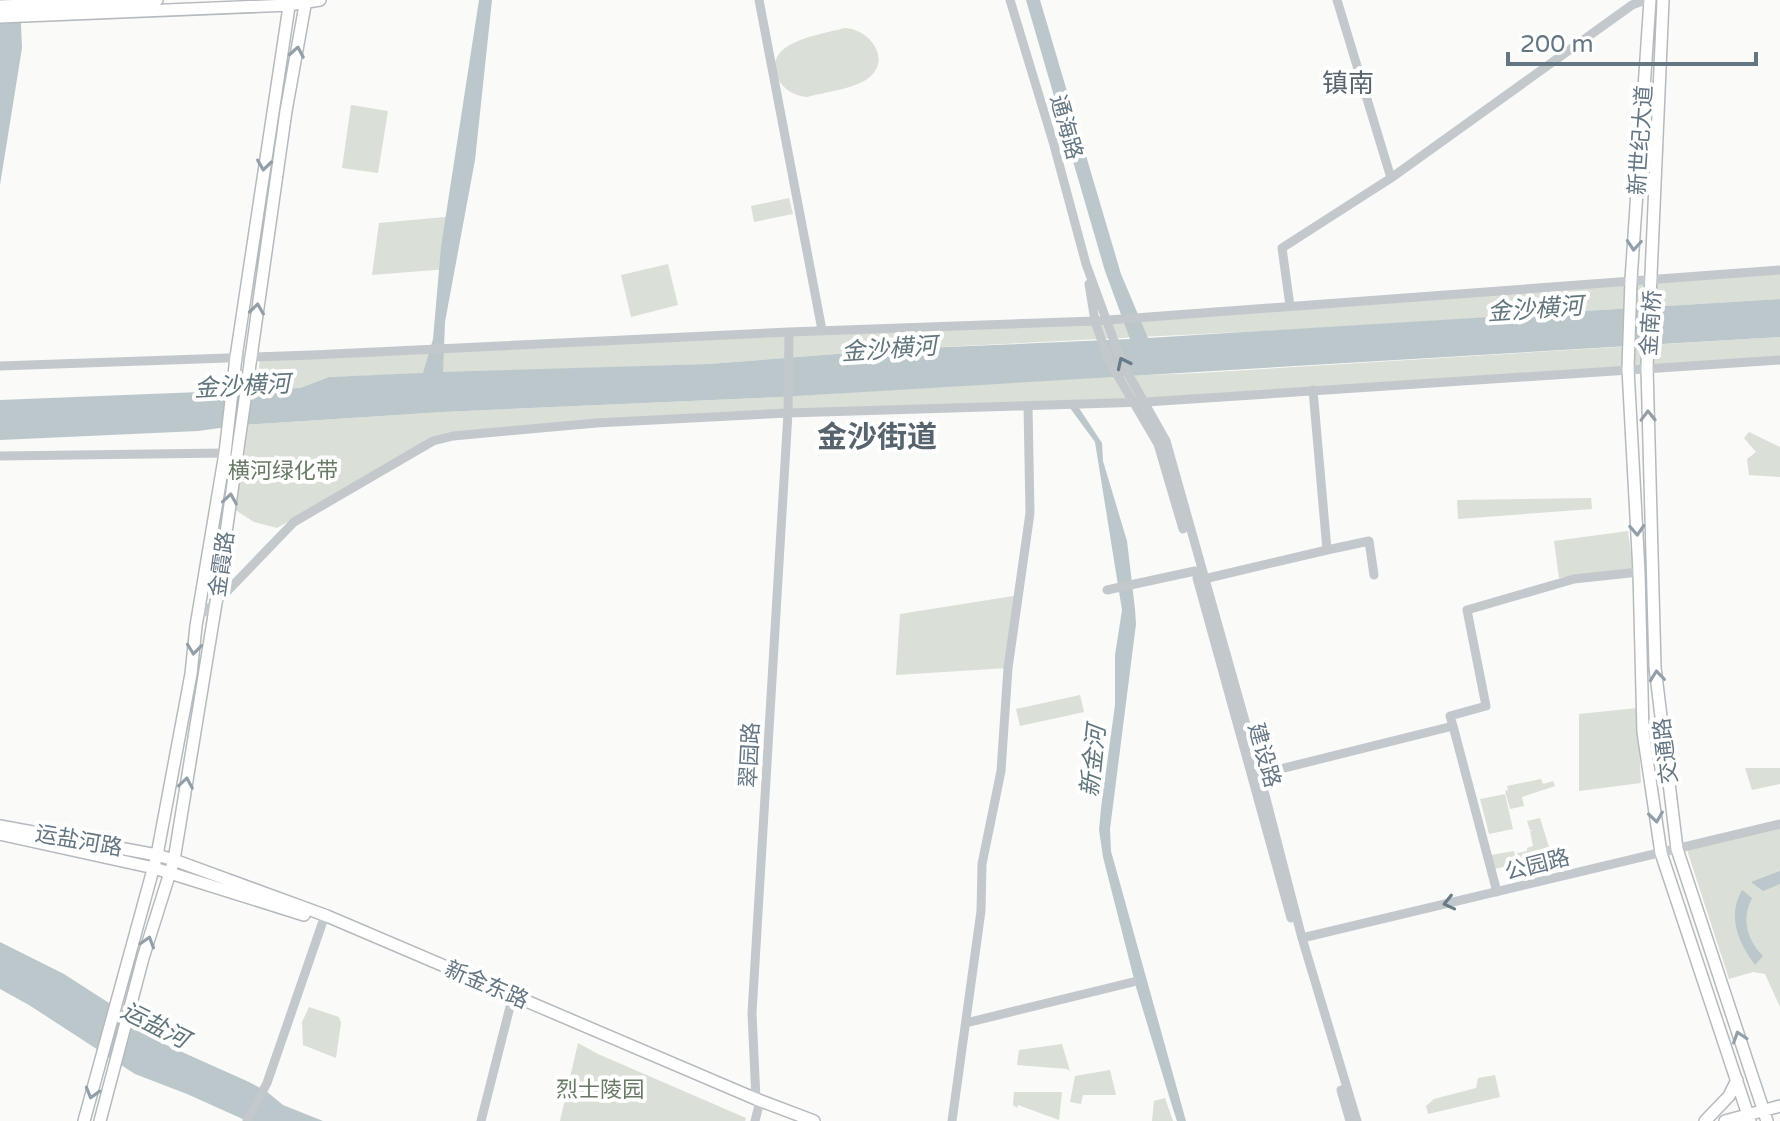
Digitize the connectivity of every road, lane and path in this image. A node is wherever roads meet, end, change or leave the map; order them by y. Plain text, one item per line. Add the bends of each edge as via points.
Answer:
1 (157, 0) edge
2 (320, 0) edge
3 (759, 0) edge
4 (1010, 0) edge
5 (1337, 0) edge
6 (1648, 0) edge
7 (1663, 0) edge
8 (289, 2) edge
9 (306, 2) edge
10 (0, 6) edge
11 (71, 6) edge
12 (30, 10) junction
13 (0, 17) edge
14 (1391, 178) junction
15 (1086, 264) junction
16 (1780, 270) edge
17 (1652, 279) junction
18 (1631, 280) junction
19 (1290, 306) junction
20 (1107, 320) junction
21 (1095, 321) junction
22 (822, 330) junction
23 (789, 332) junction
24 (250, 356) junction
25 (236, 357) junction
26 (1780, 360) edge
27 (0, 366) edge
28 (1647, 367) junction
29 (1628, 369) junction
30 (239, 385) junction
31 (1313, 390) junction
32 (1134, 402) junction
33 (1146, 402) junction
34 (1028, 406) junction
35 (788, 413) junction
36 (225, 453) junction
37 (0, 456) edge
38 (1327, 550) junction
39 (1195, 571) junction
40 (1639, 572) junction
41 (1374, 575) dead end
42 (1204, 579) junction
43 (1111, 589) dead end
44 (216, 603) junction
45 (198, 616) junction
46 (1453, 726) junction
47 (1260, 774) junction
48 (1780, 824) edge
49 (0, 826) edge
50 (0, 834) edge
51 (1677, 849) junction
52 (1661, 853) junction
53 (157, 855) junction
54 (174, 860) junction
55 (154, 868) junction
56 (170, 874) junction
57 (1497, 892) junction
58 (323, 921) junction
59 (1302, 938) junction
60 (1133, 982) dead end
61 (512, 998) junction
62 (966, 1023) junction
63 (1737, 1080) junction
64 (758, 1102) junction
65 (1780, 1106) edge
66 (1780, 1116) edge
67 (1749, 1118) edge
68 (1765, 1118) edge
69 (84, 1121) edge
70 (100, 1121) edge
71 (247, 1121) edge
72 (481, 1121) edge
73 (755, 1121) edge
74 (799, 1121) edge
75 (814, 1121) edge
76 (952, 1121) edge
77 (1350, 1121) edge
78 (1357, 1121) edge
79 (1705, 1121) edge
80 (1725, 1121) edge

1 - 11 main road
2 - 9 main road
3 - 22 street
4 - 15 street, 通海路
5 - 14 street
6 - 14 street via 1632,5
6 -> 18 main road, 新世纪大道
7 - 17 main road, 新世纪大道
8 - 9 main road
8 - 11 main road
8 -> 25 main road, 金霞路
24 -> 9 main road, 金霞路
10 - 12 main road
11 - 12 main road
12 - 13 main road
14 - 19 street via 1282,248
15 - 20 street, 通海路
15 - 21 street, 通海路
16 - 17 street
17 - 18 street
17 - 28 main road, 金南桥
18 - 19 street
18 - 29 main road, 金南桥
19 - 20 street
20 - 21 street
33 -> 20 street, 通海路 via 1122,363
21 - 22 street
21 - 32 street, 通海路 via 1108,359
22 - 23 street
23 - 24 street
23 - 35 street, 翠园路
24 - 25 street
24 - 30 main road, 金霞路
25 - 27 street
25 - 30 main road, 金霞路
26 - 28 street
28 - 29 street
51 -> 28 main road, 交通路 via 1655,667
29 - 31 street
29 -> 40 main road, 交通路
30 - 36 main road, 金霞路
44 -> 30 main road, 金霞路 via 241,433
31 - 33 street
31 - 38 street
32 - 33 street
32 - 34 street
32 - 39 street, 建设路 via 1158,444
33 - 42 street, 建设路 via 1166,441
34 - 35 street
34 - 62 street via 1030,513
35 - 44 street via 596,423 433,441 294,522
35 - 64 street, 翠园路 via 752,1013
36 - 37 street
36 - 45 main road, 金霞路
38 - 41 street via 1369,541
38 - 42 street
39 - 43 street
39 - 77 street, 建设路
40 - 46 street via 1574,579 1467,610 1486,706 1450,716
40 -> 52 main road, 交通路 via 1643,732
42 - 47 street, 建设路
44 - 45 street
54 -> 44 main road, 金霞路
45 -> 53 main road, 金霞路
46 - 47 street
46 - 57 street
47 - 59 street, 建设路
48 - 51 street, 公园路
49 - 53 main road, 运盐河路
50 - 55 main road, 运盐河路
51 - 52 street, 公园路
68 -> 51 main road, 交通路
52 - 57 street, 公园路
52 - 63 main road, 交通路
53 - 54 main road, 新金东路
53 - 55 main road, 金霞路
54 - 56 main road, 金霞路
54 - 61 main road, 新金东路 via 327,916
55 - 56 main road, 新金东路
55 -> 69 main road, 金霞路
56 - 58 main road, 新金东路
70 -> 56 main road, 金霞路
57 -> 59 street, 公园路
58 - 61 main road, 新金东路
58 - 71 street via 264,1088
59 - 78 street, 建设路
60 - 62 street
61 - 64 main road, 新金东路
61 - 72 street
62 - 76 street
63 - 67 main road, 交通路
63 - 79 main road
64 - 73 street, 翠园路
64 - 74 main road, 新金东路
64 - 75 main road, 新金东路
65 - 68 main road
66 - 68 main road
67 - 68 main road
67 - 80 main road

